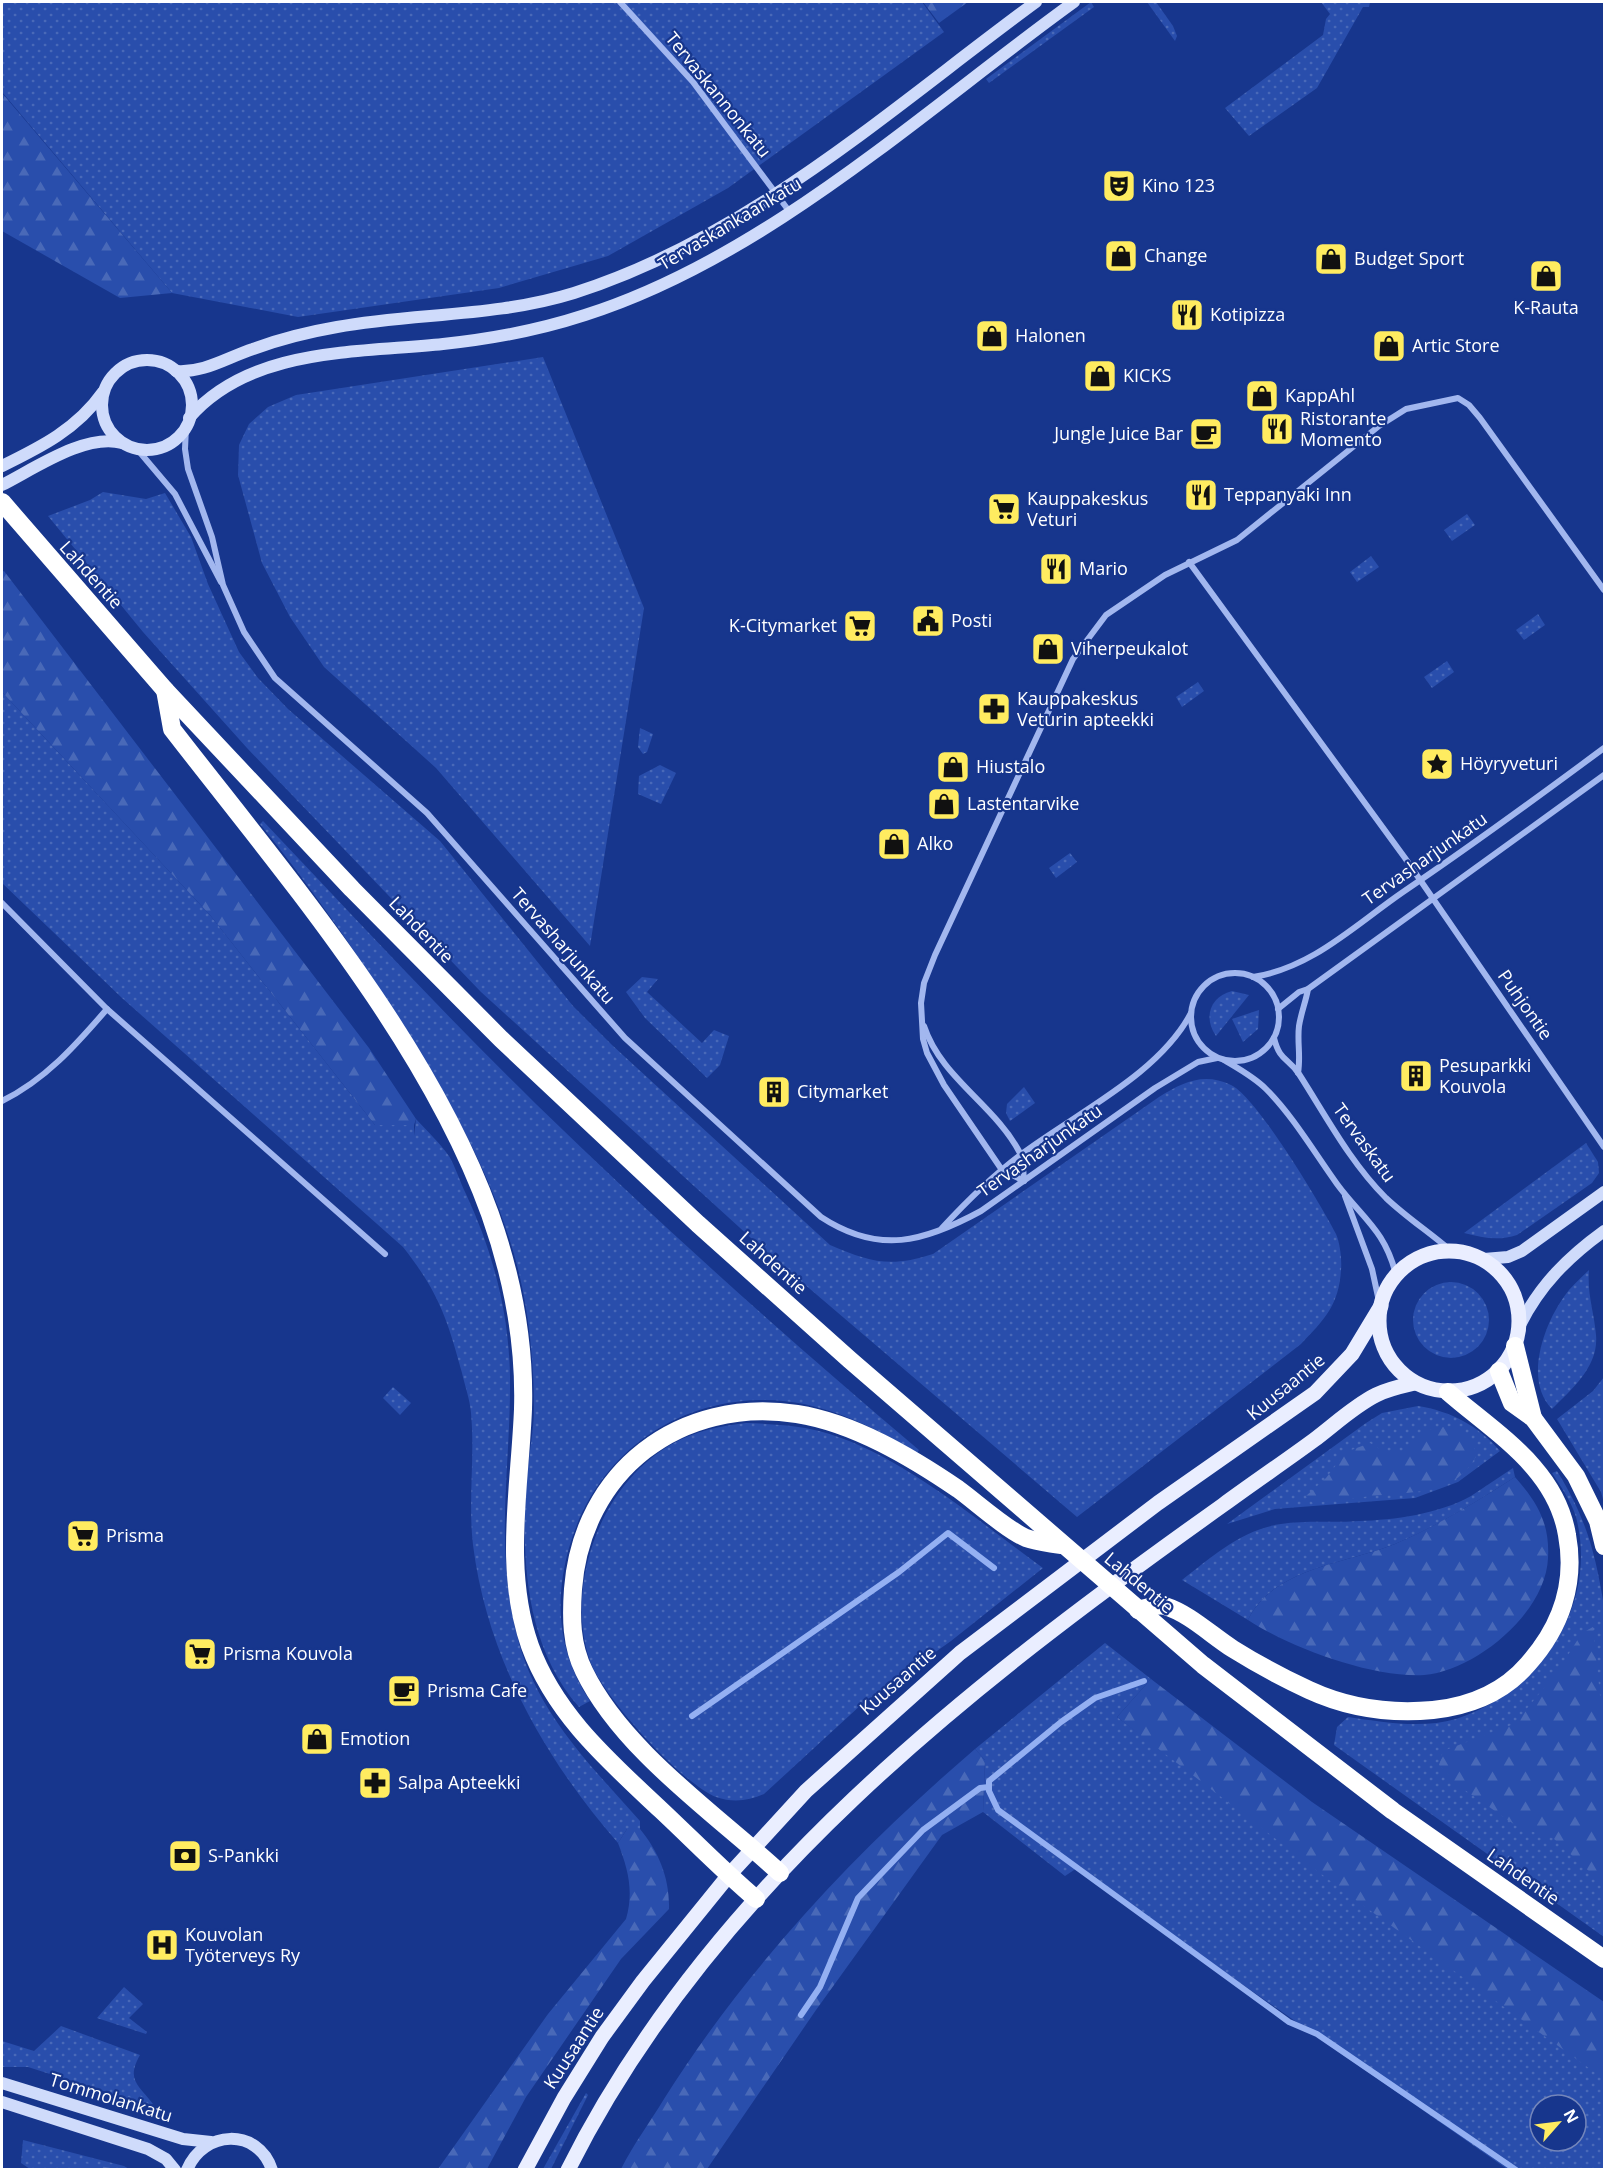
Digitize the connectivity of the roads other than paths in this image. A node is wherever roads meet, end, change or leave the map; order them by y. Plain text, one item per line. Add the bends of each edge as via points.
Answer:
1 (620, 2) edge
2 (1036, 2) edge
3 (1074, 2) edge
4 (777, 194) junction
5 (789, 211) junction
6 (176, 371) junction
7 (105, 389) junction
8 (188, 422) junction
9 (123, 443) junction
10 (137, 449) junction
11 (2, 466) edge
12 (2, 485) edge
13 (2, 502) edge
14 (1189, 562) junction
15 (223, 585) junction
16 (1605, 590) edge
17 (165, 690) junction
18 (1605, 748) edge
19 (1605, 775) edge
20 (1421, 881) junction
21 (1433, 899) junction
22 (2, 903) edge
23 (1253, 977) junction
24 (1308, 989) junction
25 (107, 1009) junction
26 (1278, 1010) junction
27 (1191, 1013) junction
28 (922, 1020) junction
29 (1274, 1038) junction
30 (1221, 1059) junction
31 (1298, 1072) junction
32 (2, 1101) edge
33 (1605, 1147) edge
34 (1021, 1154) junction
35 (1002, 1170) junction
36 (1024, 1181) junction
37 (1344, 1192) junction
38 (1605, 1192) edge
39 (939, 1231) junction
40 (1605, 1231) edge
41 (1450, 1250) junction
42 (385, 1254) dead end
43 (1484, 1259) junction
44 (1396, 1275) junction
45 (1381, 1306) junction
46 (1520, 1325) junction
47 (1515, 1346) junction
48 (1499, 1371) junction
49 (1415, 1383) junction
50 (1448, 1392) junction
51 (1533, 1418) junction
52 (1062, 1545) junction
53 (1605, 1546) edge
54 (1138, 1610) junction
55 (753, 1848) junction
56 (780, 1873) junction
57 (729, 1875) junction
58 (756, 1899) junction
59 (1605, 1959) edge
60 (2, 2083) edge
61 (2, 2102) edge
62 (211, 2142) junction
63 (175, 2169) edge
64 (187, 2169) edge
65 (272, 2169) edge
66 (525, 2169) edge
67 (568, 2169) edge

1 - 4 street, Tervaskannonkatu via 693,82
2 - 4 street, Tervaskankaankatu
3 - 5 street, Tervaskankaankatu
4 - 5 street, Tervaskannonkatu
4 - 6 street, Tervaskankaankatu via 654,262 574,293 533,303 329,329 289,337 197,372
5 - 8 street, Tervaskankaankatu via 677,279 615,306 494,338 294,360 212,393
6 - 7 street via 155,361 141,361 120,370
6 - 8 street via 190,390 192,407
7 - 9 street via 104,418
7 - 11 street via 92,408 67,430
8 - 10 street via 181,436 168,445 154,450
8 - 15 street, Tervasharjunkatu via 188,469 212,537
9 - 10 street
9 - 12 street via 102,440 80,446
10 - 15 street, Tervasharjunkatu via 175,494
13 - 17 highway, Lahdentie
14 - 16 street via 1237,540 1379,426 1406,409 1458,398 1480,418
14 - 20 street, Puhjontie
14 - 28 street via 1106,615 1073,659 935,955 924,983
15 - 39 street, Tervasharjunkatu via 244,632 275,678 427,813 625,1038 812,1209 833,1225 881,1241 915,1239
17 - 52 highway, Lahdentie via 352,889 501,1039 707,1232
17 - 57 highway via 172,729 339,947 412,1056 490,1214 512,1289 522,1361 516,1581 531,1649 569,1717
18 - 20 street, Tervasharjunkatu
19 - 21 street, Tervasharjunkatu
20 - 21 street, Puhjontie
20 - 23 street, Tervasharjunkatu via 1305,962
21 - 24 street, Tervasharjunkatu
21 - 33 street, Puhjontie
22 - 25 street
23 - 26 street via 1265,985
23 - 27 street via 1233,974 1213,979 1202,988
24 - 26 street, Tervasharjunkatu
24 - 31 street via 1299,1024
25 - 32 street via 56,1064
25 - 42 street
26 - 29 street
27 - 30 street via 1197,1040
27 - 34 street, Tervasharjunkatu via 1174,1042 1149,1065
28 - 34 street via 936,1051
28 - 35 street via 923,1039 932,1065
29 - 30 street via 1253,1058
29 - 31 street, Tervaskatu via 1278,1054
30 - 36 street, Tervasharjunkatu via 1198,1062 1155,1088
30 - 37 street via 1265,1088
31 - 41 street, Tervaskatu via 1372,1182
34 - 35 street, Tervasharjunkatu
34 - 36 street
35 - 36 street
35 - 39 street, Tervasharjunkatu
36 - 39 street, Tervasharjunkatu via 981,1210
37 - 44 street via 1382,1236
37 - 45 street
38 - 43 street via 1522,1251
40 - 46 street via 1550,1278 1533,1299
41 - 43 main road
41 - 44 main road via 1420,1257
43 - 46 main road via 1511,1287
44 - 45 main road
45 - 49 main road via 1380,1336 1385,1350
45 - 55 main road, Kuusaantie via 1347,1361 1315,1393 1158,1503 960,1653 814,1783
46 - 47 main road
47 - 48 main road
47 - 51 highway
48 - 50 main road via 1476,1386
48 - 51 highway via 1512,1403
49 - 50 main road
49 - 56 main road via 1375,1395 992,1678 881,1772
50 - 54 highway via 1528,1459 1557,1503 1567,1532 1570,1576 1559,1617 1538,1653 1503,1687 1485,1697 1441,1709 1384,1711 1346,1703 1274,1672 1184,1614 1162,1605
51 - 53 highway via 1576,1476 1598,1521
52 - 54 highway, Lahdentie
52 - 55 highway via 1024,1537 941,1478 865,1436 799,1414 742,1413 692,1423 658,1440 622,1470 591,1514 574,1571 573,1633 582,1669 624,1730 684,1789
54 - 59 highway, Lahdentie via 1393,1811
55 - 56 highway
55 - 57 main road, Kuusaantie
56 - 58 main road
57 - 58 highway
57 - 66 main road, Kuusaantie via 602,2037
58 - 67 main road via 647,2036
60 - 62 street, Tommolankatu via 183,2139
61 - 63 street, Tommolankatu via 148,2149
62 - 64 street via 196,2153
62 - 65 street, Tommolankatu via 225,2138 247,2141 264,2153

